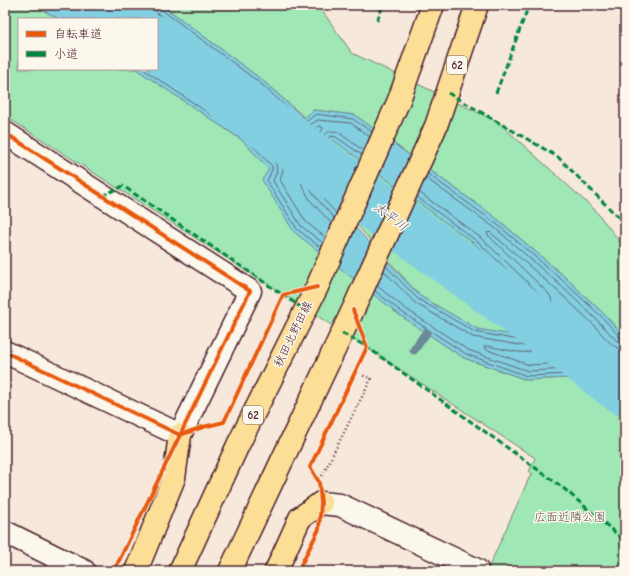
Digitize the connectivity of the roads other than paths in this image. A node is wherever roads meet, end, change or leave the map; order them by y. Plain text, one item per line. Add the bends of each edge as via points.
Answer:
1 (433, 5) edge
2 (477, 5) edge
3 (5, 133) edge
4 (5, 352) edge
5 (180, 435) junction
6 (320, 493) joint
7 (5, 532) edge
8 (84, 571) edge
9 (136, 571) edge
10 (180, 571) edge
11 (230, 571) edge
12 (276, 571) edge
13 (477, 571) edge

1 - 10 main road, 秋田北野田線 / 62 via 399,100 316,287 238,445
2 - 11 main road, 62 via 436,126
3 - 5 street via 250,291
4 - 5 street
5 - 9 main road via 174,478
6 - 12 main road via 300,518
6 - 13 street
7 - 8 street

